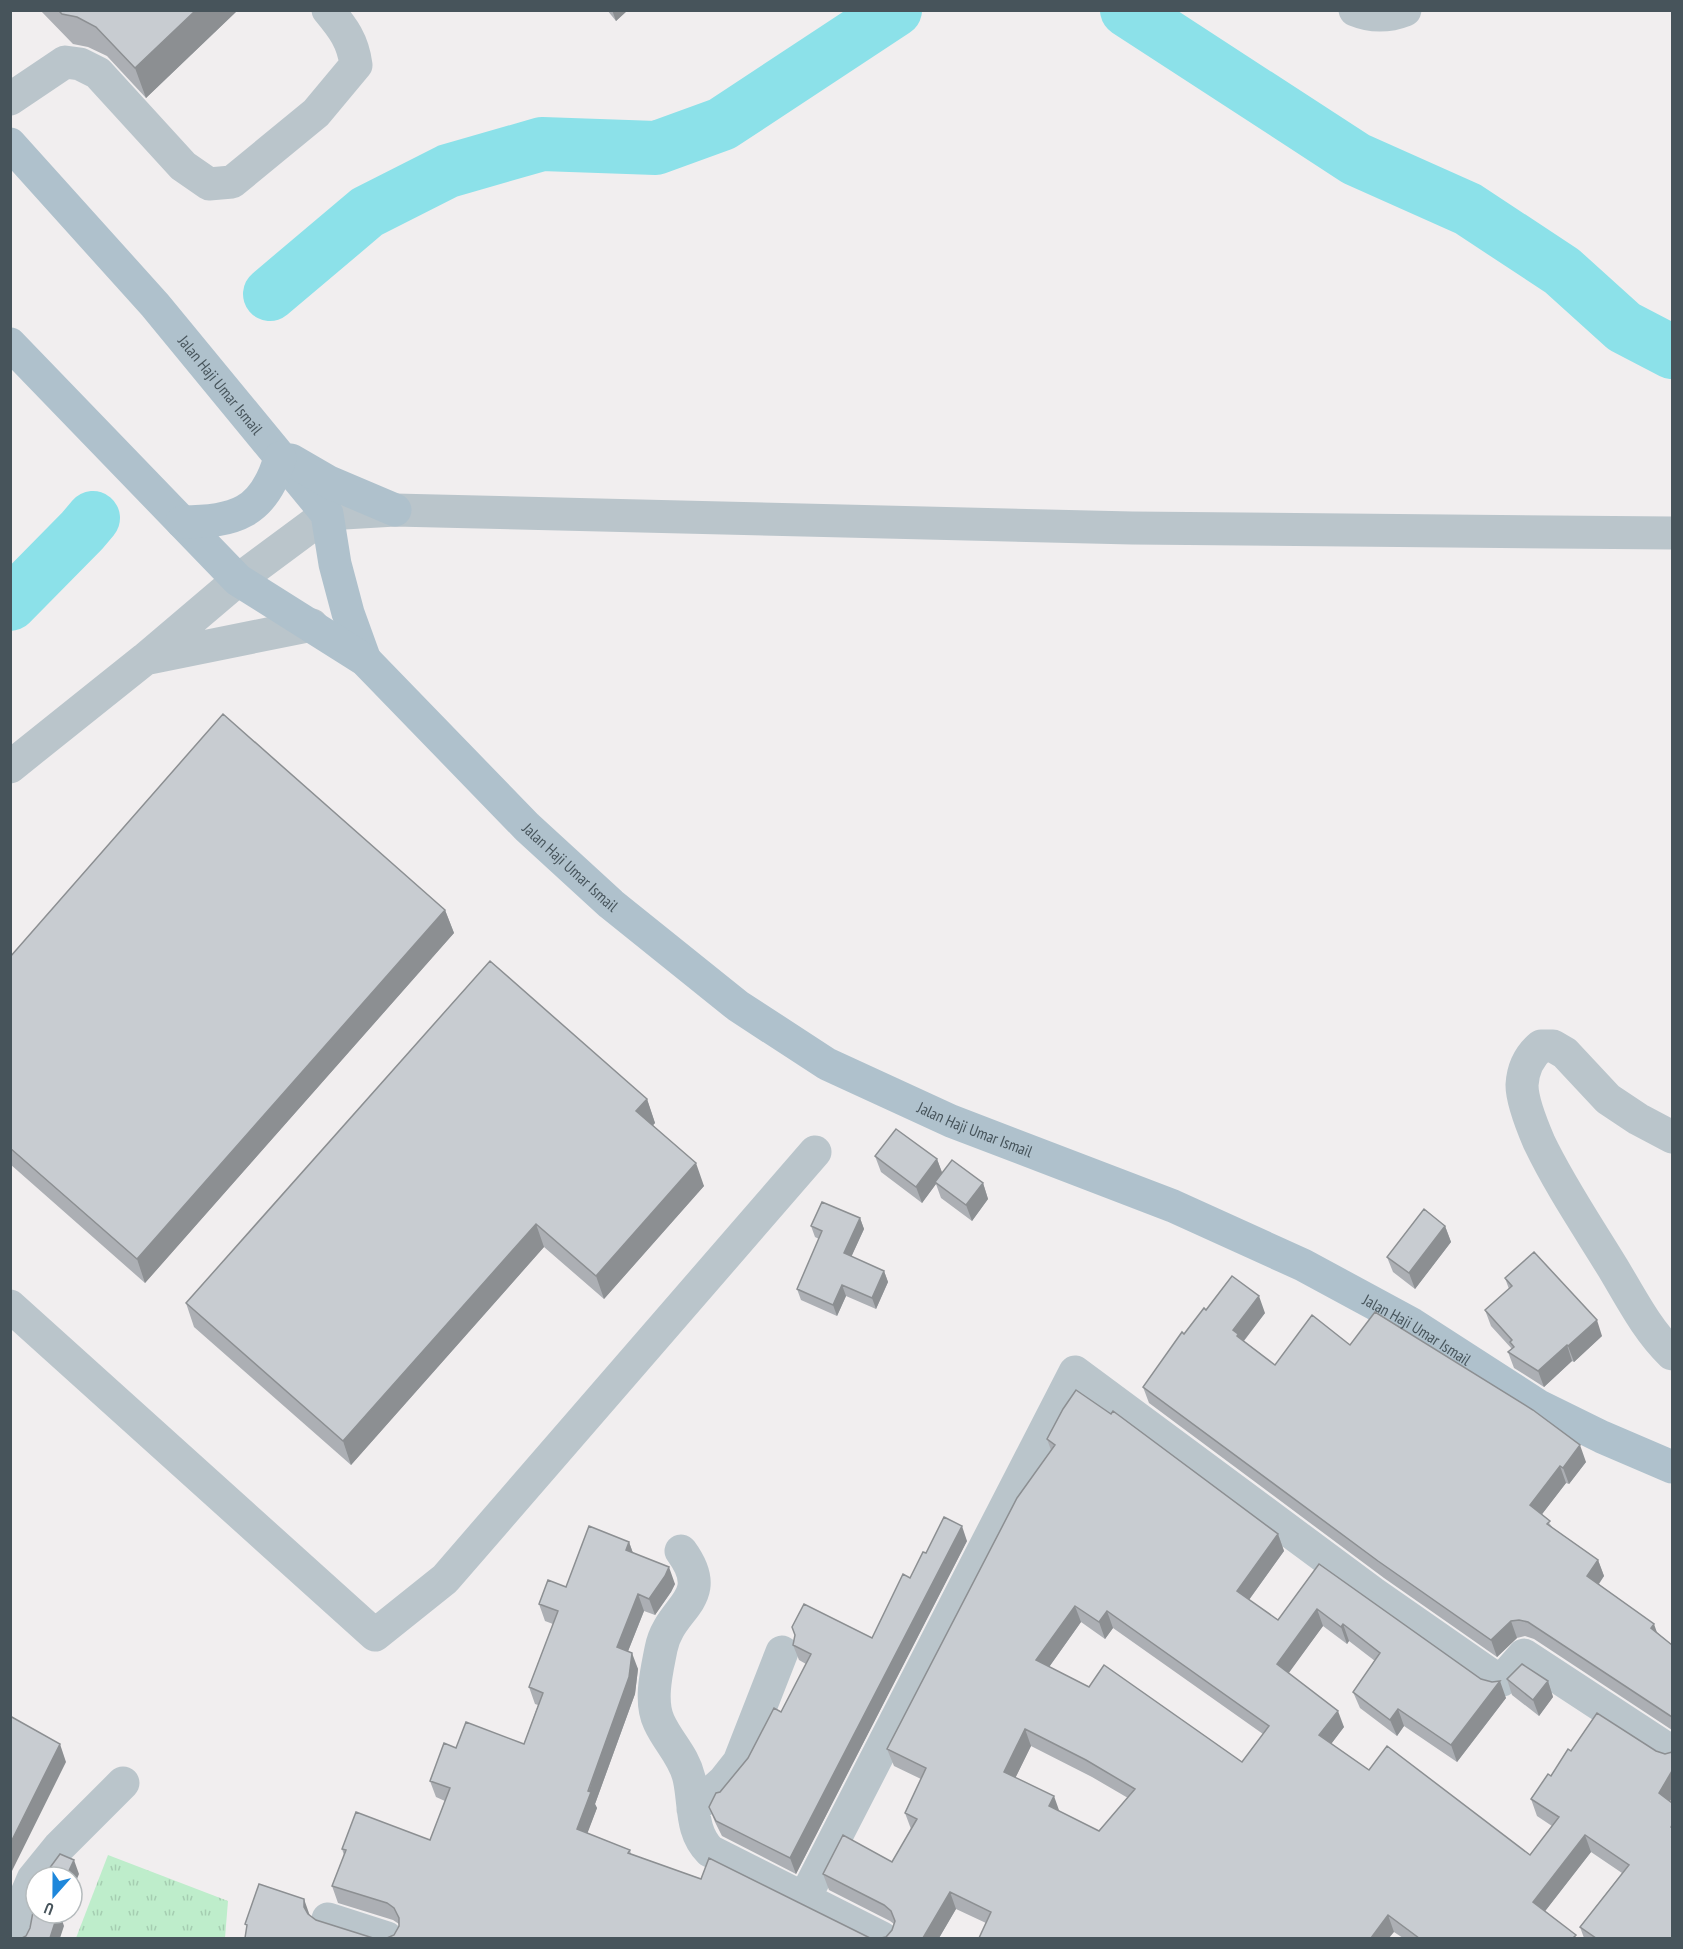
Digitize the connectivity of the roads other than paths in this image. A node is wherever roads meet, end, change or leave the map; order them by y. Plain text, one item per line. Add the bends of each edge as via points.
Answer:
1 (328, 10) edge
2 (1355, 10) edge
3 (1405, 10) edge
4 (10, 99) edge
5 (10, 144) edge
6 (10, 344) edge
7 (270, 446) junction
8 (395, 510) junction
9 (327, 514) junction
10 (176, 516) junction
11 (1672, 533) edge
12 (238, 580) junction
13 (312, 625) junction
14 (145, 659) junction
15 (365, 660) junction
16 (10, 767) edge
17 (1672, 1137) edge
18 (815, 1152) dead end
19 (10, 1306) edge
20 (1672, 1354) edge
21 (1672, 1467) edge
22 (681, 1551) dead end
23 (782, 1652) dead end
24 (1672, 1752) edge
25 (123, 1783) dead end
26 (693, 1809) junction
27 (804, 1899) junction
28 (328, 1919) dead end
29 (17, 1938) edge
30 (387, 1938) edge
31 (882, 1938) edge

1 - 4 street via 346,31 356,65 316,113 232,182 209,184 183,166 98,73 80,64 65,62
2 - 3 street via 1368,16
5 - 7 main road, Jalan Haji Umar Ismail via 155,305
6 - 10 main road, Jalan Haji Umar Ismail
7 - 8 main road via 329,482
7 - 9 main road, Jalan Haji Umar Ismail
7 - 10 main road via 275,476 253,505 221,521
8 - 9 street
8 - 11 street via 1132,528
9 - 12 street
9 - 15 main road, Jalan Haji Umar Ismail via 345,603
10 - 12 main road, Jalan Haji Umar Ismail
12 - 13 main road, Jalan Haji Umar Ismail
12 - 14 street
13 - 14 street
13 - 15 main road, Jalan Haji Umar Ismail
14 - 16 street
15 - 21 main road, Jalan Haji Umar Ismail via 527,827 610,904 738,1006 827,1064 951,1121 1173,1206 1303,1265 1412,1324 1539,1406
17 - 20 street via 1608,1099 1565,1053 1553,1046 1541,1046 1526,1065 1522,1087 1539,1142 1642,1316
18 - 19 street via 445,1579 375,1635
22 - 26 street via 691,1564 694,1589 663,1641 655,1700 658,1721 687,1772
23 - 26 street via 739,1762
24 - 27 street via 1524,1655 1498,1680 1373,1593 1075,1372
25 - 29 street via 33,1879 24,1900
26 - 27 street via 697,1833 710,1851
27 - 31 street
28 - 30 street

